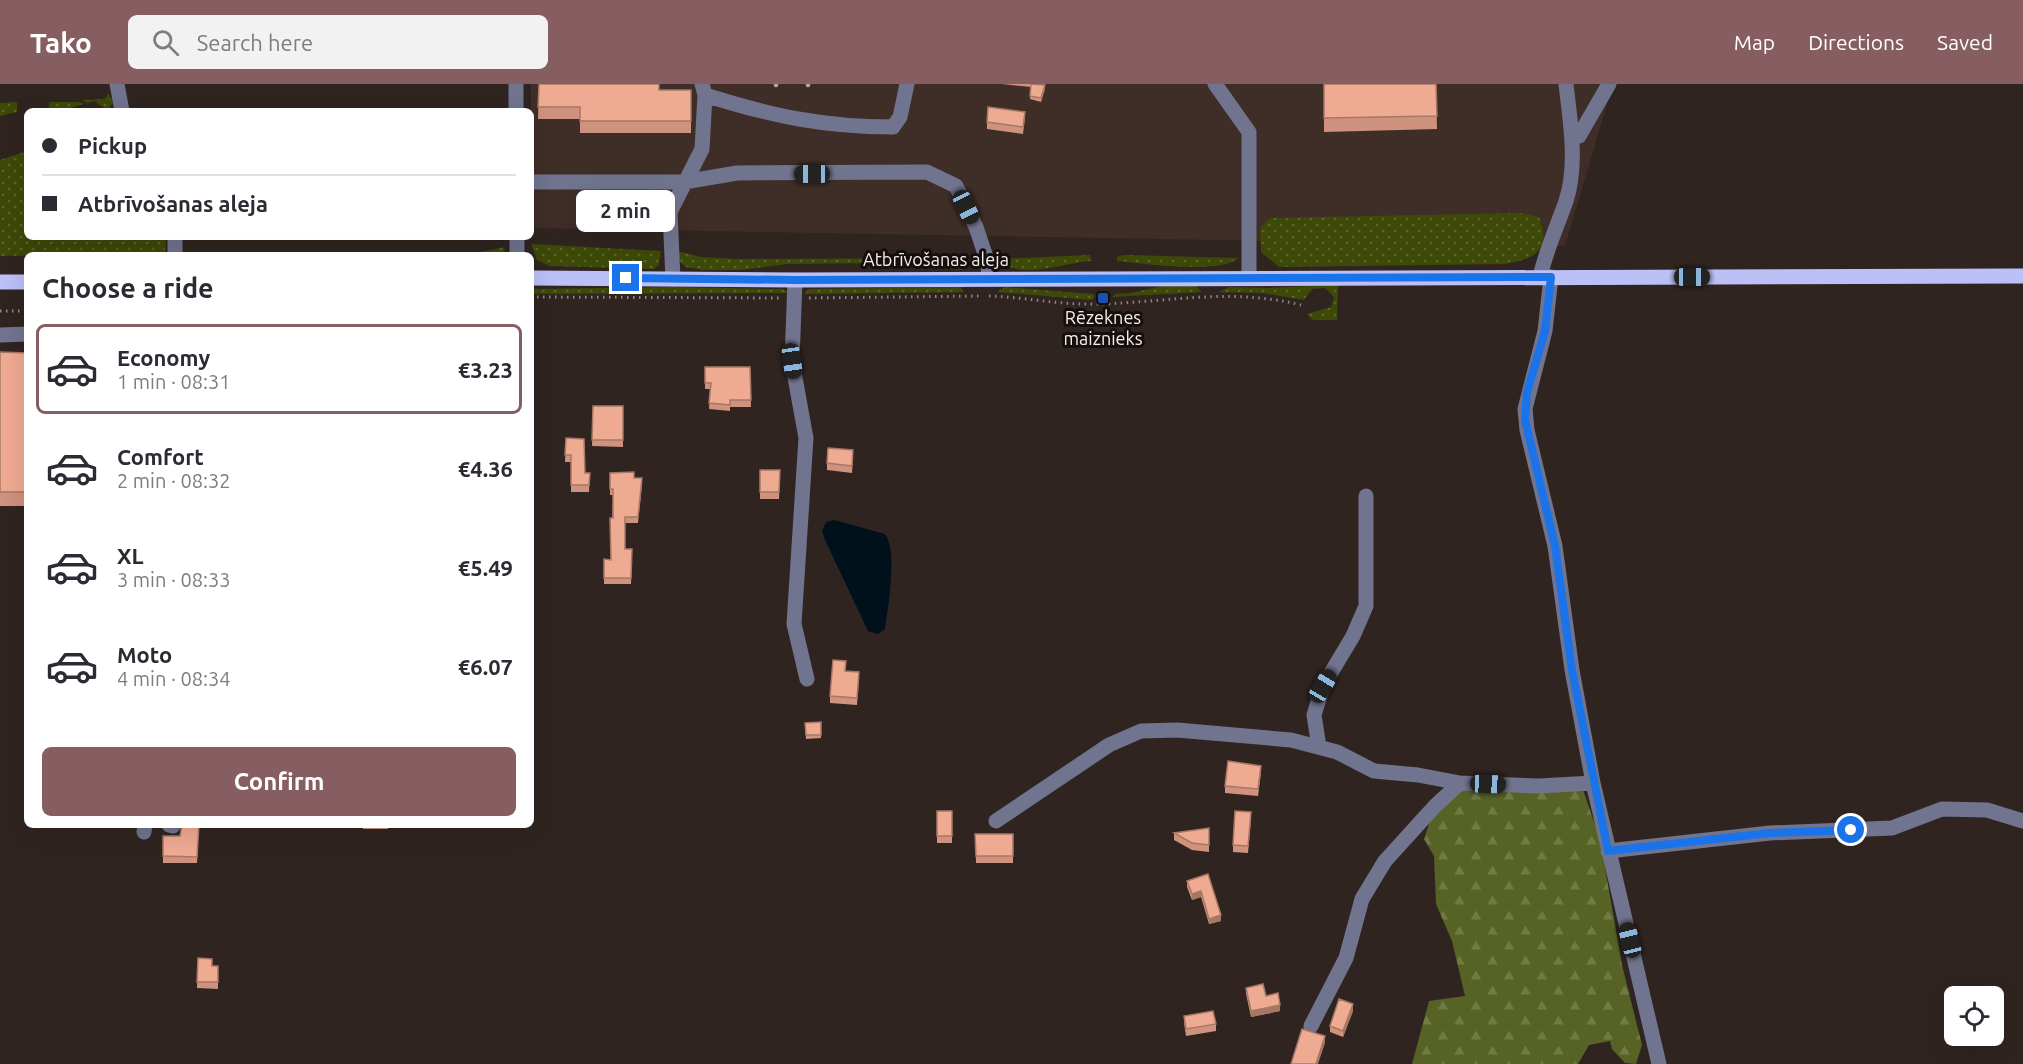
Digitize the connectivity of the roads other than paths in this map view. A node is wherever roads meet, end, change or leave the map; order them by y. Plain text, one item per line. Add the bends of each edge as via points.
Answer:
1 (117, 84) edge
2 (516, 84) edge
3 (907, 84) edge
4 (1215, 84) edge
5 (1566, 84) edge
6 (1609, 84) edge
7 (703, 89) edge
8 (121, 108) edge
9 (516, 108) edge
10 (1572, 136) junction
11 (534, 182) edge
12 (684, 182) junction
13 (2023, 276) edge
14 (1249, 277) junction
15 (1546, 277) junction
16 (534, 278) edge
17 (673, 279) junction
18 (989, 279) junction
19 (795, 280) junction
20 (0, 282) edge
21 (24, 282) edge
22 (0, 334) edge
23 (24, 334) edge
24 (1366, 496) dead end
25 (807, 679) dead end
26 (1319, 747) junction
27 (1460, 783) junction
28 (1593, 783) junction
29 (996, 821) dead end
30 (2023, 821) edge
31 (1608, 851) junction
32 (1311, 1026) dead end
33 (1659, 1064) edge

1 - 8 street
2 - 9 street
3 - 7 street via 900,117 893,127 816,124 762,113
4 - 14 street via 1249,132
5 - 10 street
6 - 10 street via 1579,136
7 - 12 street via 702,149
10 - 15 street via 1566,200 1550,238
11 - 12 street
12 - 17 street via 670,212
12 - 18 street via 737,173 927,172 956,186 976,227
13 - 15 main road, Atbrīvošanas aleja
14 - 15 main road, Atbrīvošanas aleja
14 - 18 main road, Atbrīvošanas aleja
15 - 28 street via 1545,331 1527,392 1525,420 1555,546
16 - 17 main road, Atbrīvošanas aleja
17 - 19 main road, Atbrīvošanas aleja
18 - 19 main road, Atbrīvošanas aleja
19 - 25 street via 792,361 806,438 794,624
20 - 21 main road
22 - 23 street
24 - 26 street via 1366,606 1323,686 1314,715
26 - 27 street via 1374,771
26 - 29 street via 1292,740 1222,733 1141,731 1109,745
27 - 28 street
27 - 32 street via 1385,861 1362,899 1346,958
28 - 31 street
30 - 31 street via 1987,810 1942,809 1892,828 1770,833
31 - 33 street

